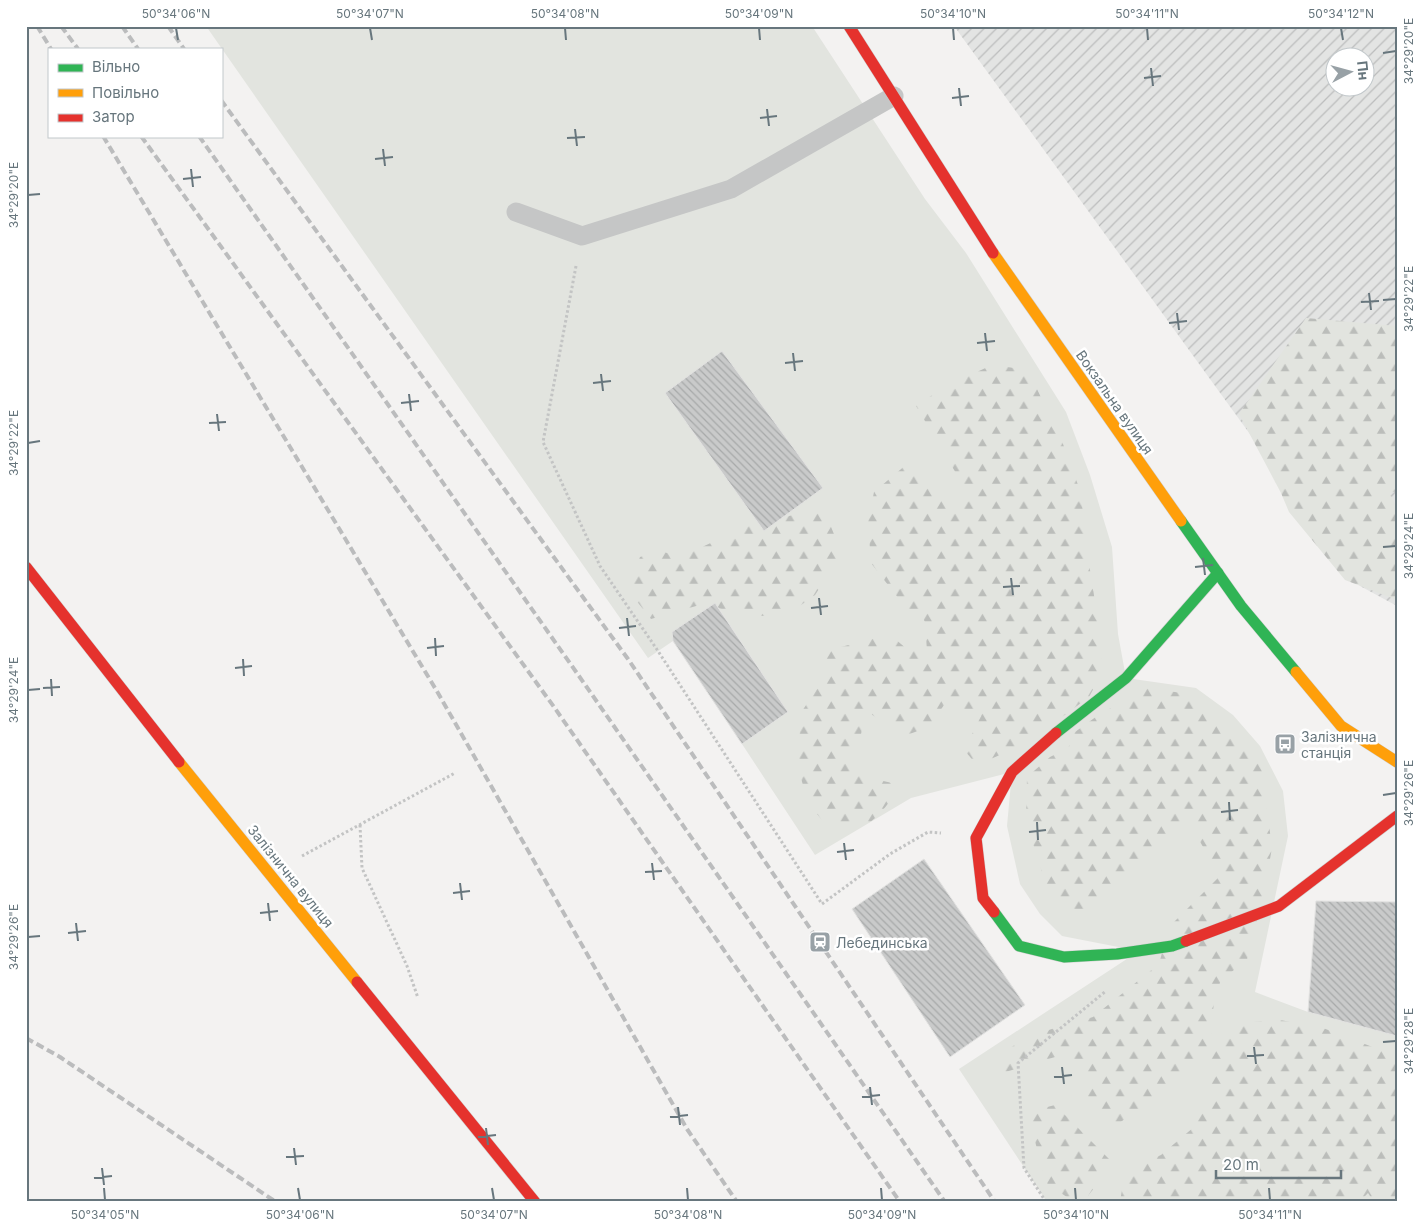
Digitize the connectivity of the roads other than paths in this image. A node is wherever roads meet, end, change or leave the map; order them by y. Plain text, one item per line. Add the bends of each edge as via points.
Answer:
1 (849, 26) edge
2 (894, 96) junction
3 (516, 212) dead end
4 (26, 567) edge
5 (1218, 573) junction
6 (1397, 762) edge
7 (1397, 816) edge
8 (535, 1202) edge

1 - 2 street, Вокзальна вулиця
2 - 3 lane via 731,188 582,236
2 - 5 street, Вокзальна вулиця via 1007,274
4 - 8 street, Залізнична вулиця via 132,704
5 - 6 street, Вокзальна вулиця via 1241,606 1341,726
5 - 7 street via 1126,678 1066,724 1012,772 976,838 983,898 1018,946 1064,957 1172,946 1279,906

